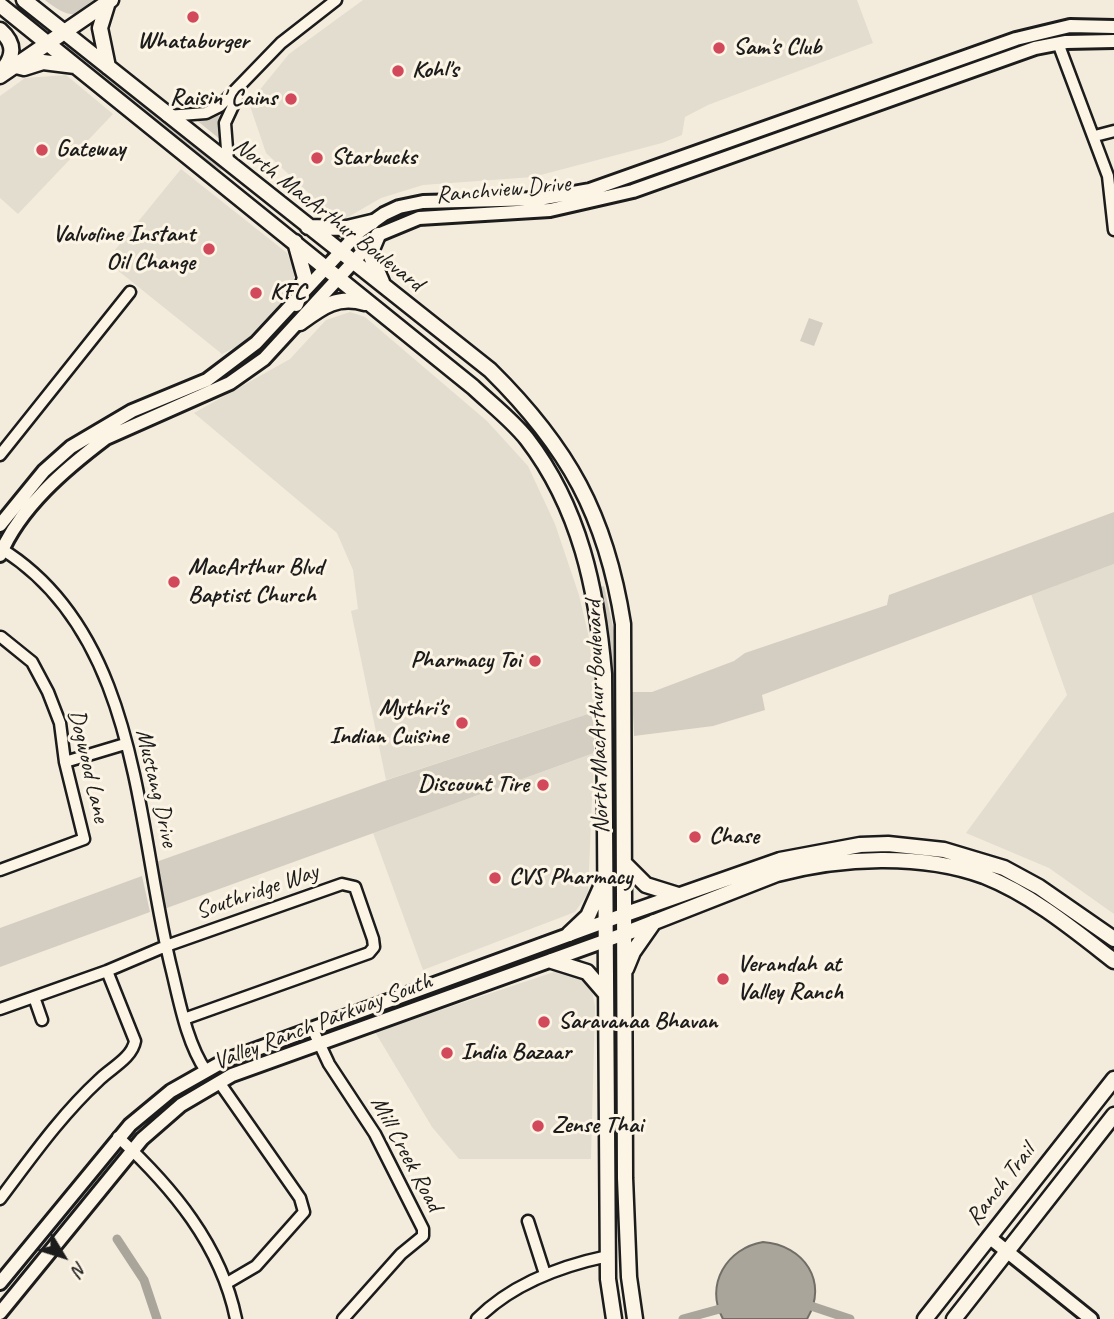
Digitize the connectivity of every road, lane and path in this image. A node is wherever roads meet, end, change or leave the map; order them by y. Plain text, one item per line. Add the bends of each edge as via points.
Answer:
1 (24, 0) edge
2 (336, 0) edge
3 (110, 1) edge
4 (0, 5) edge
5 (1114, 27) edge
6 (64, 31) junction
7 (2, 32) edge
8 (1114, 41) edge
9 (48, 42) junction
10 (1058, 43) junction
11 (995, 47) junction
12 (999, 61) junction
13 (15, 66) junction
14 (76, 66) junction
15 (109, 68) junction
16 (0, 75) edge
17 (244, 84) junction
18 (167, 116) junction
19 (1114, 131) edge
20 (1095, 136) junction
21 (229, 166) junction
22 (629, 177) junction
23 (616, 189) junction
24 (633, 191) junction
25 (308, 227) junction
26 (375, 228) junction
27 (1114, 230) edge
28 (294, 241) junction
29 (346, 257) junction
30 (333, 273) junction
31 (387, 289) junction
32 (130, 292) dead end
33 (296, 304) junction
34 (373, 306) junction
35 (300, 323) junction
36 (158, 400) junction
37 (163, 413) junction
38 (0, 455) edge
39 (0, 525) edge
40 (1, 550) edge
41 (611, 561) junction
42 (590, 573) junction
43 (614, 577) junction
44 (1, 637) edge
45 (125, 744) junction
46 (65, 762) junction
47 (831, 857) junction
48 (625, 864) junction
49 (1, 867) edge
50 (604, 879) junction
51 (1016, 883) junction
52 (679, 896) junction
53 (623, 915) junction
54 (604, 922) junction
55 (654, 922) junction
56 (569, 934) junction
57 (624, 934) junction
58 (1114, 939) edge
59 (605, 942) junction
60 (166, 946) junction
61 (552, 961) junction
62 (1114, 961) edge
63 (107, 971) junction
64 (624, 974) junction
65 (441, 980) junction
66 (606, 994) junction
67 (34, 997) junction
68 (446, 997) junction
69 (0, 1009) edge
70 (184, 1018) junction
71 (42, 1020) dead end
72 (313, 1030) junction
73 (321, 1045) junction
74 (206, 1071) junction
75 (1114, 1079) edge
76 (219, 1082) junction
77 (1114, 1115) edge
78 (607, 1129) junction
79 (626, 1130) junction
80 (118, 1137) junction
81 (132, 1150) junction
82 (0, 1199) edge
83 (528, 1221) dead end
84 (989, 1237) junction
85 (1006, 1252) junction
86 (608, 1256) junction
87 (545, 1274) junction
88 (0, 1283) edge
89 (227, 1283) junction
90 (0, 1313) edge
91 (236, 1319) edge
92 (343, 1319) edge
93 (477, 1319) edge
94 (614, 1319) edge
95 (635, 1319) edge
96 (925, 1319) edge
97 (954, 1319) edge
98 (1091, 1319) edge

1 - 6 main road, North MacArthur Boulevard
2 - 17 street via 281,43
3 - 6 main road
3 - 15 main road via 100,28
4 - 9 main road, North MacArthur Boulevard
5 - 11 street, Ranchview Drive via 1070,26
6 - 9 main road
6 - 15 main road, North MacArthur Boulevard
7 - 16 main road via 13,50
8 - 10 street, Ranchview Drive
9 - 13 main road
9 - 14 main road, North MacArthur Boulevard
10 - 12 street, Ranchview Drive
10 - 20 street
11 - 12 street
11 - 22 street, Ranchview Drive
12 - 24 street, Ranchview Drive
13 - 14 main road via 43,62
13 - 16 main road
14 - 28 main road, North MacArthur Boulevard
15 - 18 main road, North MacArthur Boulevard
17 - 18 street via 213,111
17 - 21 street via 225,123
18 - 21 main road, North MacArthur Boulevard
19 - 20 street
20 - 27 street via 1108,176
21 - 25 main road, North MacArthur Boulevard
22 - 23 street, Ranchview Drive
22 - 24 street
23 - 24 street, Ranchview Drive
23 - 26 street, Ranchview Drive via 539,199 412,204 384,214
25 - 26 main road
25 - 29 main road, North MacArthur Boulevard
26 - 29 street, Ranchview Drive
26 - 31 main road via 370,254
28 - 30 main road, North MacArthur Boulevard
28 - 33 main road via 305,278
29 - 30 street, Ranchview Drive
29 - 31 main road, North MacArthur Boulevard
30 - 33 street, Ranchview Drive
30 - 34 main road, North MacArthur Boulevard
30 - 35 street, Ranchview Drive
31 - 41 main road, North MacArthur Boulevard via 490,370 525,404 577,475
32 - 38 street
33 - 36 street, Ranchview Drive via 256,343 207,380
34 - 35 main road via 350,299 331,302
34 - 42 main road, North MacArthur Boulevard via 473,387 527,439 564,500
35 - 37 street, Ranchview Drive via 264,359 230,383
36 - 37 street
36 - 39 street, Ranchview Drive via 101,427 60,456
37 - 40 street, Ranchview Drive via 106,438 68,469 41,495
40 - 45 street, Mustang Drive via 43,583 78,625 104,671
41 - 42 main road
41 - 43 main road, North MacArthur Boulevard
42 - 43 main road
42 - 50 main road, North MacArthur Boulevard via 600,622 606,699
43 - 48 main road, North MacArthur Boulevard via 623,625
44 - 46 street, Dogwood Lane via 32,662 60,723
45 - 46 street
45 - 60 street, Mustang Drive via 151,854
46 - 49 street, Dogwood Lane via 84,839
47 - 51 main road via 944,864
47 - 52 main road via 780,860
47 - 55 main road
48 - 52 main road via 646,885
48 - 53 main road, North MacArthur Boulevard
50 - 54 main road, North MacArthur Boulevard
50 - 56 main road via 588,916
51 - 58 main road via 1058,899
51 - 62 main road
52 - 53 main road
53 - 54 street, Valley Ranch Parkway South
53 - 57 main road, North MacArthur Boulevard
54 - 56 street, Valley Ranch Parkway South
54 - 59 main road, North MacArthur Boulevard
55 - 57 main road
55 - 64 main road
56 - 65 street, Valley Ranch Parkway South
57 - 59 street, Valley Ranch Parkway South
57 - 64 main road, North MacArthur Boulevard
59 - 61 street, Valley Ranch Parkway South
59 - 66 main road, North MacArthur Boulevard
60 - 63 street, Southridge Way
60 - 70 street, Mustang Drive
60 - 70 street, Southridge Way via 347,884 357,890 373,939 369,953
61 - 66 main road via 587,972
61 - 68 street, Valley Ranch Parkway South
63 - 67 street, Southridge Way
63 - 82 street via 135,1041 133,1050 64,1117
64 - 79 main road, North MacArthur Boulevard
65 - 68 street
65 - 72 street, Valley Ranch Parkway South
66 - 78 main road, North MacArthur Boulevard
67 - 69 street, Southridge Way
67 - 71 street
68 - 73 street, Valley Ranch Parkway South
70 - 74 street, Mustang Drive
72 - 73 street, Mill Creek Road
72 - 74 street, Valley Ranch Parkway South
73 - 76 street, Valley Ranch Parkway South
73 - 92 street, Mill Creek Road via 380,1143 423,1230
74 - 80 street, Valley Ranch Parkway South via 171,1091
75 - 84 main road, Ranch Trail
76 - 81 street, Valley Ranch Parkway South via 181,1105
76 - 89 street via 300,1198 304,1212 256,1266
77 - 85 main road, Ranch Trail
78 - 79 main road
78 - 86 main road, North MacArthur Boulevard
79 - 95 main road, North MacArthur Boulevard via 627,1252
80 - 81 street
80 - 88 street, Valley Ranch Parkway South
81 - 89 street via 198,1227
81 - 90 street, Valley Ranch Parkway South
83 - 87 street
84 - 85 street
84 - 96 main road, Ranch Trail
85 - 97 main road, Ranch Trail
85 - 98 street
86 - 87 street
86 - 94 main road, North MacArthur Boulevard
87 - 93 street via 511,1291
89 - 91 street

